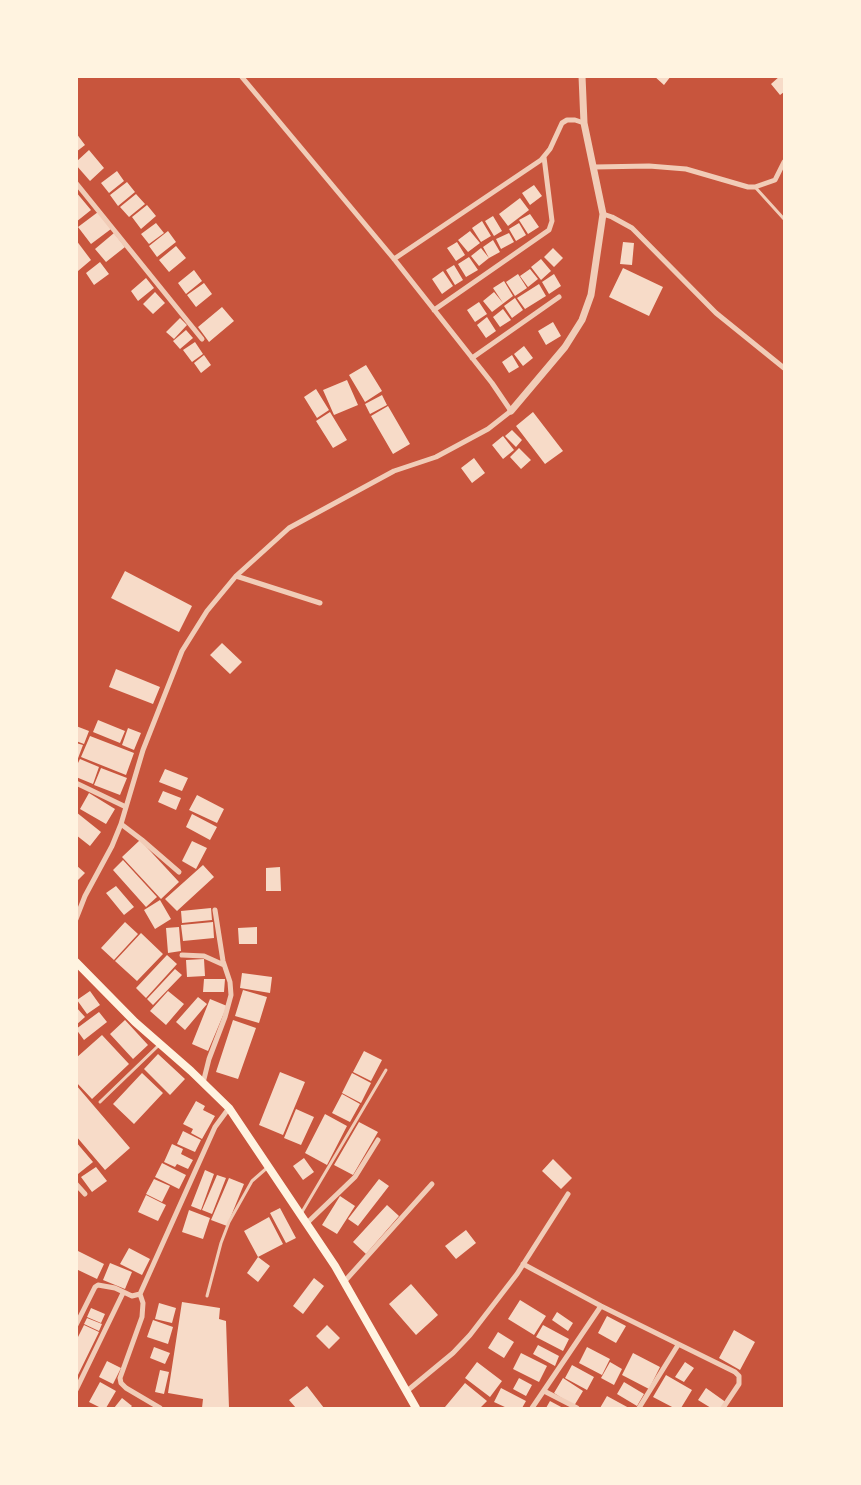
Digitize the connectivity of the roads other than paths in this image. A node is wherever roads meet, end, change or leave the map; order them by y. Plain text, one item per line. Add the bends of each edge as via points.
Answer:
1 (241, 76) edge
2 (582, 76) edge
3 (584, 123) junction
4 (544, 157) junction
5 (784, 162) edge
6 (594, 167) junction
7 (76, 183) edge
8 (755, 187) junction
9 (603, 214) junction
10 (784, 219) edge
11 (394, 260) junction
12 (559, 297) dead end
13 (434, 310) junction
14 (202, 339) dead end
15 (472, 358) junction
16 (784, 368) edge
17 (511, 411) junction
18 (236, 576) junction
19 (320, 603) dead end
20 (76, 783) edge
21 (126, 807) junction
22 (121, 824) junction
23 (179, 872) dead end
24 (215, 910) dead end
25 (76, 919) edge
26 (182, 955) dead end
27 (76, 962) edge
28 (224, 965) junction
29 (160, 1044) junction
30 (386, 1070) dead end
31 (204, 1083) junction
32 (100, 1101) dead end
33 (229, 1108) junction
34 (378, 1140) dead end
35 (269, 1166) junction
36 (76, 1184) edge
37 (432, 1184) dead end
38 (85, 1194) dead end
39 (568, 1194) dead end
40 (301, 1214) junction
41 (308, 1223) junction
42 (523, 1264) junction
43 (344, 1282) junction
44 (123, 1293) junction
45 (140, 1294) junction
46 (207, 1296) dead end
47 (601, 1306) junction
48 (76, 1325) edge
49 (678, 1345) junction
50 (76, 1390) edge
51 (407, 1391) junction
52 (544, 1391) junction
53 (160, 1408) edge
54 (416, 1408) edge
55 (532, 1408) edge
56 (577, 1408) edge
57 (639, 1408) edge
58 (723, 1408) edge

1 - 11 street
2 - 3 street
3 - 4 street via 562,123
3 - 6 street
4 - 11 street
4 - 13 street via 552,221 549,230
5 - 8 street via 775,180
6 - 8 street via 686,169
6 - 9 street
7 - 14 street
8 - 10 lane
9 - 16 street via 632,228 716,313
9 - 17 street via 596,272 582,320 565,347
11 - 13 street
12 - 15 street
13 - 15 street
15 - 17 street
17 - 18 street via 478,435 436,457 394,471 289,528
18 - 19 street
18 - 21 street via 207,611 182,651 143,750
20 - 21 street
21 - 22 street
22 - 23 street
22 - 25 street
24 - 28 street
26 - 28 street via 204,956
27 - 29 main road
28 - 31 street via 231,995
29 - 31 main road
29 - 32 lane
30 - 40 lane
31 - 33 main road
33 - 35 main road
33 - 45 street via 215,1127
34 - 41 street via 355,1177
35 - 40 main road
35 - 46 lane via 252,1181 229,1222
36 - 38 street
37 - 43 street
39 - 42 street
40 - 41 main road
41 - 43 main road
42 - 47 street
42 - 51 street via 461,1344
43 - 51 main road
44 - 45 street
44 - 48 street via 115,1288 95,1287
44 - 50 street
45 - 53 street via 142,1317 120,1378 126,1388
47 - 49 street
47 - 52 street
49 - 57 street
49 - 58 street via 739,1376 739,1384
51 - 54 main road
52 - 55 street
52 - 56 street

